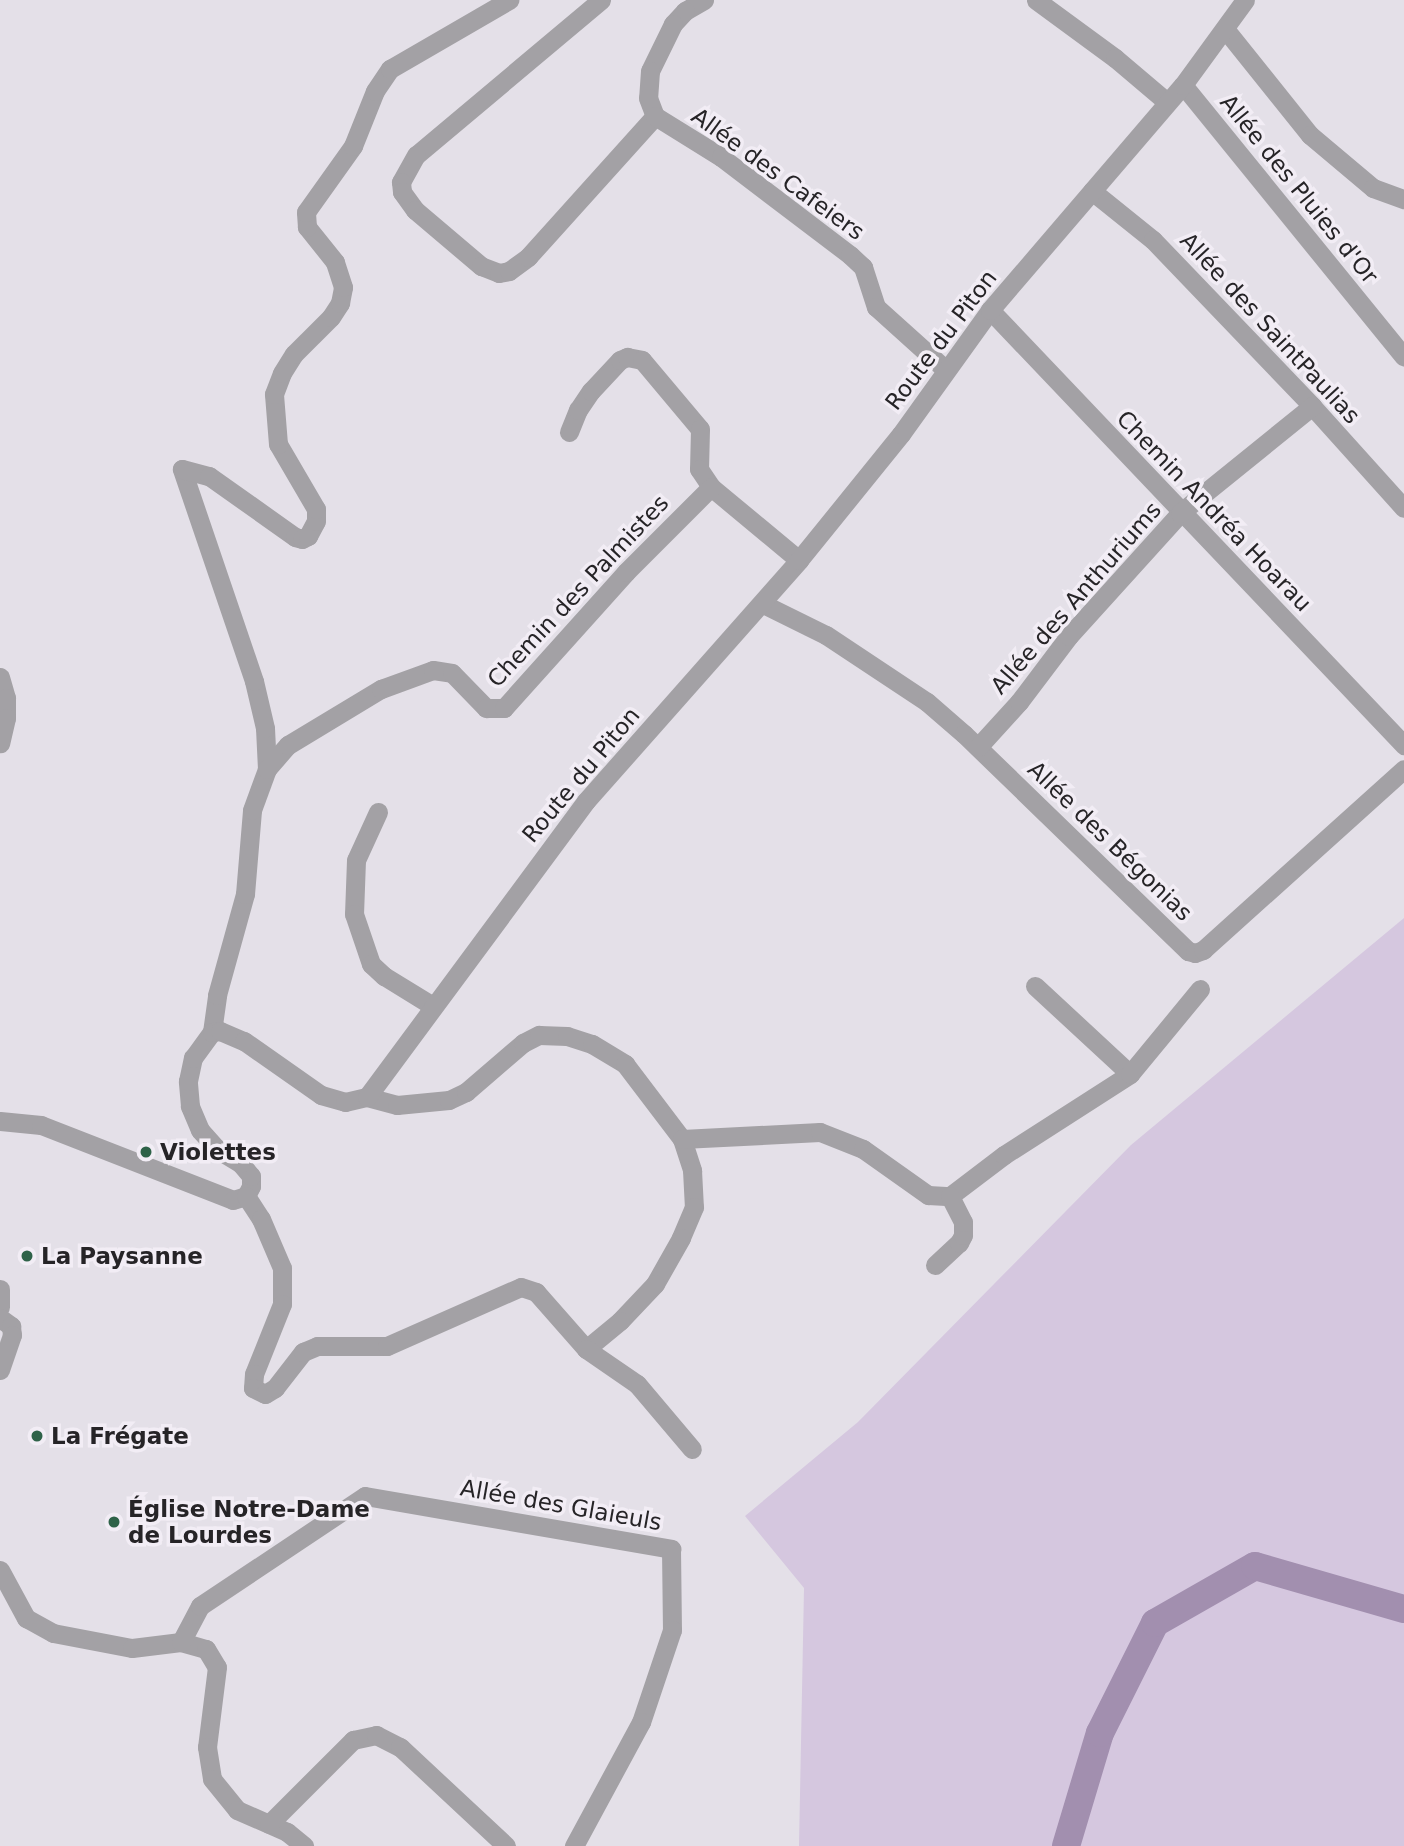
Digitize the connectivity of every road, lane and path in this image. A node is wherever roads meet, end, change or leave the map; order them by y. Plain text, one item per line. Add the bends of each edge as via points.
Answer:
1 (509, 0) edge
2 (601, 0) edge
3 (704, 0) edge
4 (1036, 0) edge
5 (1245, 0) edge
6 (1225, 29) junction
7 (1183, 85) junction
8 (1167, 103) junction
9 (655, 116) junction
10 (1092, 191) junction
11 (1404, 199) edge
12 (990, 310) junction
13 (1404, 357) edge
14 (946, 370) junction
15 (1312, 406) junction
16 (569, 432) dead end
17 (711, 487) junction
18 (1404, 508) edge
19 (1181, 513) junction
20 (799, 560) junction
21 (763, 604) junction
22 (0, 677) edge
23 (0, 743) edge
24 (1404, 745) edge
25 (978, 747) junction
26 (267, 769) junction
27 (1404, 769) edge
28 (378, 812) dead end
29 (1035, 986) dead end
30 (1200, 989) dead end
31 (433, 1006) junction
32 (212, 1032) junction
33 (1130, 1074) junction
34 (367, 1097) junction
35 (0, 1121) edge
36 (682, 1139) junction
37 (246, 1196) junction
38 (950, 1196) junction
39 (935, 1265) dead end
40 (0, 1289) edge
41 (0, 1307) edge
42 (0, 1318) edge
43 (586, 1349) junction
44 (0, 1370) edge
45 (692, 1449) dead end
46 (0, 1570) edge
47 (181, 1642) junction
48 (269, 1824) junction
49 (304, 1846) edge
50 (506, 1846) edge
51 (574, 1846) edge

1 - 26 street, Chemin des Palmistes via 390,69 375,91 353,146 306,212 307,227 335,262 343,287 331,317 294,354 274,394 278,444 316,509 308,536 302,540 295,537 209,476 182,469 254,681 265,728
2 - 9 street, Allée des Cafeiers via 424,147 409,164 402,192 415,210 481,266 499,273 509,271 528,257
3 - 9 street, Allée des Cafeiers via 673,24 650,71 648,98
4 - 8 street
5 - 6 street, Route du Piton
6 - 7 street, Route du Piton
6 - 11 street via 1310,135 1373,188
7 - 8 street, Route du Piton
7 - 13 street, Allée des Pluies d'Or
8 - 10 street, Route du Piton
9 - 14 street, Allée des Cafeiers via 720,157 850,255 863,267 876,306
10 - 12 street, Route du Piton
10 - 15 street, Allée des SaintPaulias via 1153,240
12 - 14 street, Route du Piton
12 - 19 street, Chemin Andréa Hoarau
14 - 20 street, Route du Piton via 901,434
15 - 18 street, Allée des SaintPaulias
15 - 19 street, Allée des Anthuriums
16 - 17 street via 591,391 620,360 642,360 700,429 699,469
17 - 20 street
17 - 26 street, Chemin des Palmistes via 626,572 504,708 486,708 452,673 433,670 381,689 288,745
19 - 24 street, Chemin Andréa Hoarau
19 - 25 street, Allée des Anthuriums via 1069,636
20 - 21 street, Route du Piton
21 - 25 street, Allée des Bégonias via 826,635 916,694
21 - 31 street, Route du Piton via 586,801
22 - 23 street via 6,718
25 - 27 street, Allée des Bégonias via 1195,953
26 - 32 street, Chemin des Palmistes via 251,810 245,894 217,995
28 - 31 street via 356,860 354,914 371,964
29 - 33 street
30 - 33 street
31 - 34 street, Route du Piton
32 - 34 street via 244,1041 321,1095 345,1102
32 - 37 street via 193,1058 188,1081 190,1106 200,1130 251,1176
33 - 38 street via 1004,1155
34 - 36 street via 397,1105 449,1100 466,1092 523,1042 539,1035 567,1036 592,1044 625,1064
35 - 37 street via 41,1125 217,1195 233,1200
36 - 38 street via 820,1132 863,1149 928,1195
36 - 43 street via 692,1170 694,1207 681,1238 636,1305
37 - 43 street via 282,1268 282,1304 254,1374 253,1388 265,1394 303,1352 317,1346 387,1346 521,1287 536,1292
38 - 39 street via 963,1222 963,1235
40 - 41 street
42 - 44 street via 11,1326 12,1335
43 - 45 street via 637,1384
46 - 47 street via 26,1618 53,1633 132,1648
47 - 48 street via 206,1649 217,1667 206,1747 212,1779 237,1810
47 - 51 street, Allée des Glaieuls via 200,1606 365,1496 671,1549 672,1630 641,1722
48 - 49 street
48 - 50 street via 353,1740 376,1735 400,1747

